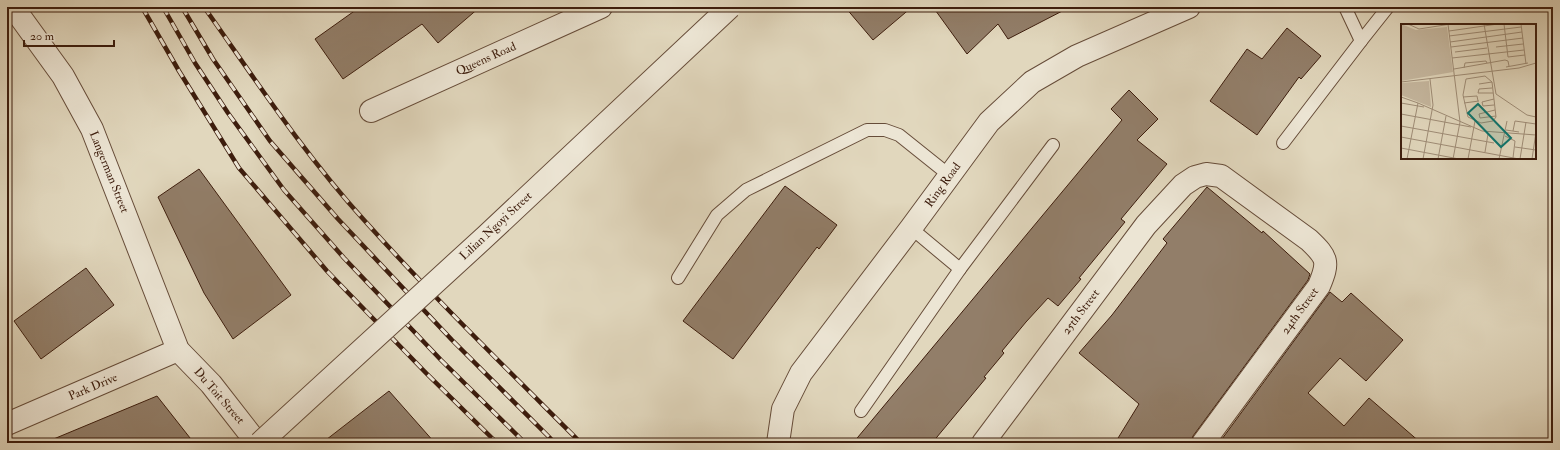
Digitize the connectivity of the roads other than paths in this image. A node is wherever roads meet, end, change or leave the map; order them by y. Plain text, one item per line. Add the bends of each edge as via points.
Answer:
1 (13, 7) edge
2 (602, 7) edge
3 (730, 7) edge
4 (1188, 7) edge
5 (1345, 7) edge
6 (1388, 7) edge
7 (1361, 41) junction
8 (371, 111) dead end
9 (1283, 143) dead end
10 (1053, 145) dead end
11 (949, 175) junction
12 (1183, 185) joint
13 (911, 228) junction
14 (960, 269) junction
15 (678, 278) dead end
16 (178, 350) junction
17 (861, 410) dead end
18 (7, 424) edge
19 (259, 443) edge
20 (778, 443) edge
21 (983, 443) edge
22 (1203, 443) edge

1 - 16 street, Langerman Street via 63,76 92,129
2 - 8 street, Queens Road
3 - 19 street, Lilian Ngoyi Street, bridge via 486,236
4 - 11 street, Ring Road via 1078,56 1032,82 989,122
5 - 7 lane
6 - 7 lane
7 - 9 lane
10 - 14 lane
11 - 13 street, Ring Road
11 - 15 lane via 899,135 885,130 867,130 746,190 717,215
12 - 21 street, 25th Street via 1146,225
12 - 22 street, 24th Street via 1195,177 1206,174 1221,176 1309,240 1322,252 1326,266 1319,286
13 - 14 lane
13 - 20 street, Ring Road via 801,373 783,409
14 - 17 lane
16 - 18 street, Park Drive
16 - 19 street, Du Toit Street via 211,384

